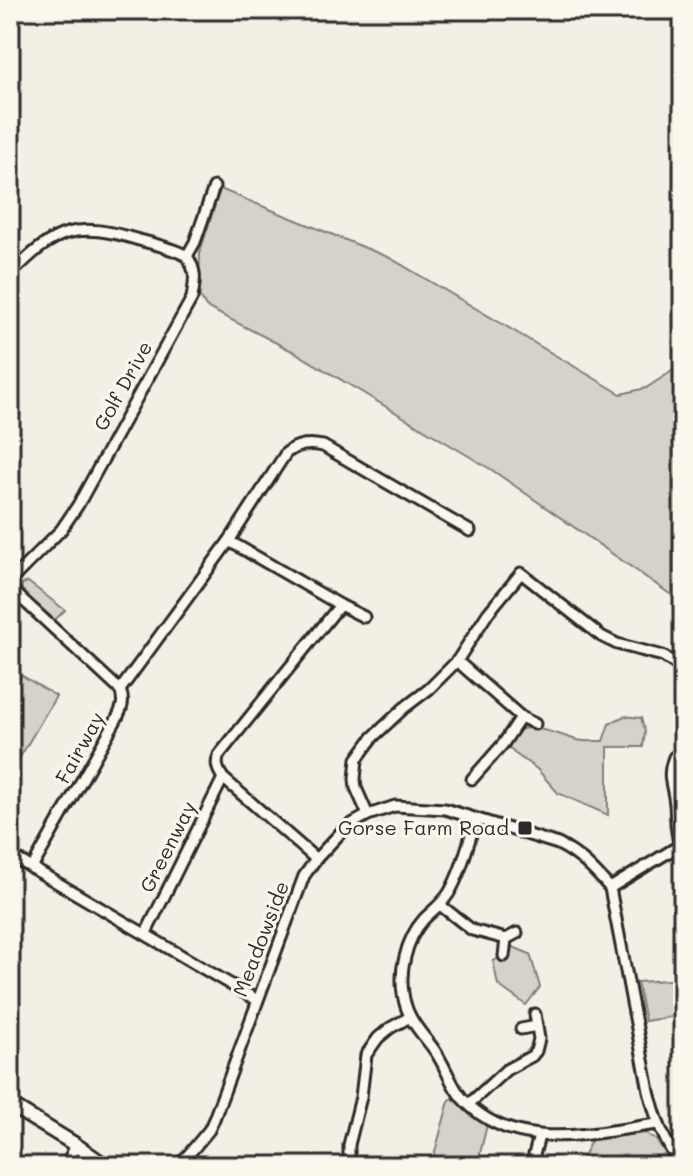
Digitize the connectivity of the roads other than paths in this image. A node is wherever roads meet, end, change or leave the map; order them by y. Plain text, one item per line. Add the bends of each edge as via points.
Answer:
1 (214, 187) dead end
2 (187, 256) junction
3 (10, 275) edge
4 (470, 531) dead end
5 (229, 541) junction
6 (10, 581) edge
7 (10, 588) edge
8 (340, 605) junction
9 (364, 617) dead end
10 (457, 661) junction
11 (683, 677) edge
12 (120, 690) junction
13 (521, 717) junction
14 (535, 724) dead end
15 (683, 752) edge
16 (223, 778) junction
17 (472, 779) dead end
18 (368, 815) junction
19 (476, 819) junction
20 (682, 844) edge
21 (12, 850) edge
22 (316, 859) junction
23 (32, 868) junction
24 (610, 888) junction
25 (440, 905) junction
26 (146, 933) junction
27 (517, 933) dead end
28 (506, 939) junction
29 (504, 956) dead end
30 (257, 1000) junction
31 (535, 1014) dead end
32 (410, 1017) junction
33 (537, 1026) junction
34 (521, 1029) dead end
35 (469, 1104) junction
36 (10, 1105) edge
37 (657, 1124) junction
38 (539, 1136) junction
39 (76, 1145) junction
40 (66, 1166) edge
41 (106, 1166) edge
42 (179, 1166) edge
43 (352, 1166) edge
44 (531, 1166) edge
45 (682, 1166) edge

1 - 2 street
2 - 3 street via 115,232 82,229 50,239
2 - 6 street, Golf Drive via 194,267 192,298 78,505 61,530
4 - 5 street via 323,446 302,444 286,453
5 - 8 street
5 - 12 street
7 - 12 street
8 - 9 street
8 - 16 street via 219,755 217,768
10 - 11 street via 521,573 601,636 663,656
10 - 13 street
10 - 18 street via 373,737 357,759 355,779
12 - 23 street, Fairway via 122,708
13 - 14 street
13 - 17 street via 484,773
15 - 20 street via 674,757 670,770
16 - 22 street
16 - 26 street, Greenway
18 - 19 street via 395,806 445,809
18 - 22 street, Meadowside via 346,827
19 - 24 street via 571,850
19 - 25 street via 454,883
20 - 24 street
21 - 23 street
22 - 30 street, Meadowside via 304,876
23 - 26 street
24 - 37 street
25 - 28 street via 472,930
25 - 32 street via 422,922 406,951 402,974
26 - 30 street
27 - 28 street
28 - 29 street
30 - 42 street, Meadowside via 209,1130
31 - 33 street
32 - 35 street
32 - 43 street via 378,1038 366,1055 349,1145
33 - 34 street
33 - 35 street via 539,1039 532,1056 506,1070
35 - 38 street via 495,1124
36 - 39 main road
37 - 38 street
37 - 45 street
38 - 44 street
39 - 40 street
39 - 41 main road

